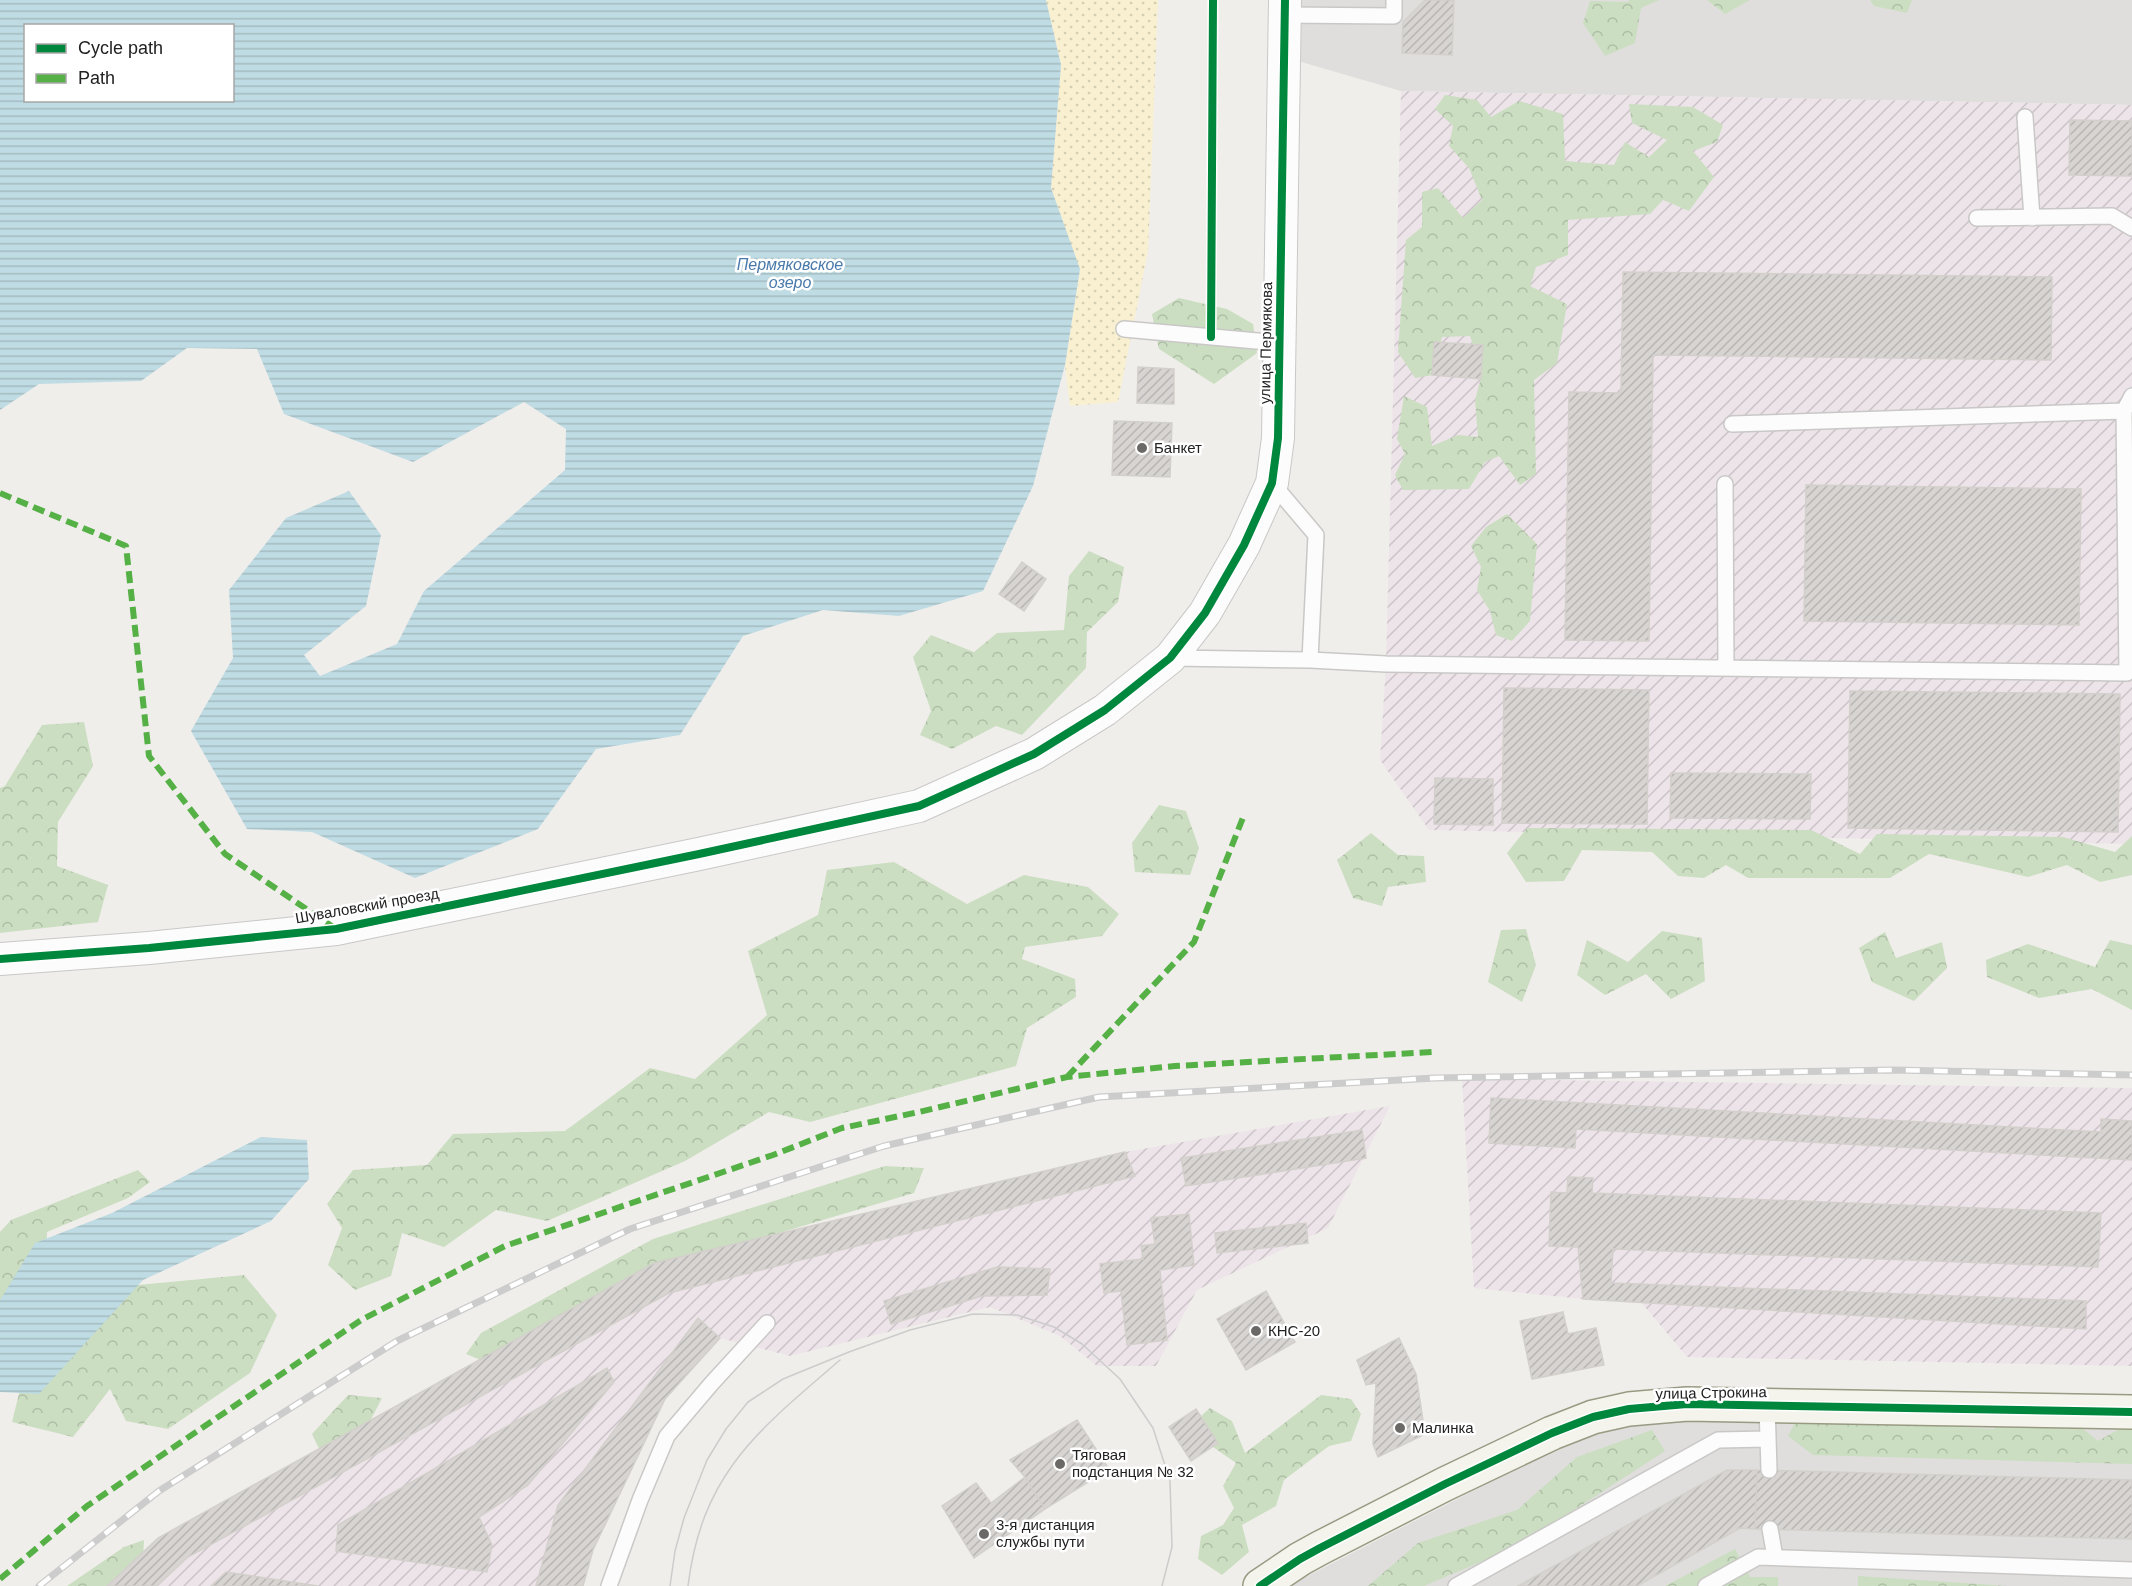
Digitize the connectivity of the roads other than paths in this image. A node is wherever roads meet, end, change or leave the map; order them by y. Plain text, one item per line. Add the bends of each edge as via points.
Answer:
1 (1394, 0) edge
2 (1285, 8) edge
3 (2025, 117) dead end
4 (1977, 218) dead end
5 (2032, 218) junction
6 (2132, 228) edge
7 (1124, 329) dead end
8 (1279, 344) junction
9 (2132, 396) edge
10 (2124, 411) junction
11 (1732, 424) dead end
12 (1272, 483) junction
13 (1725, 484) dead end
14 (1170, 658) junction
15 (1310, 660) junction
16 (1726, 668) junction
17 (0, 960) edge
18 (767, 1323) dead end
19 (1767, 1405) junction
20 (2132, 1412) edge
21 (1768, 1439) junction
22 (1769, 1470) dead end
23 (1770, 1529) dead end
24 (1775, 1557) junction
25 (2132, 1570) edge
26 (1472, 1582) edge
27 (609, 1586) edge
28 (1260, 1586) edge
29 (1456, 1586) edge
30 (1706, 1586) edge

1 - 2 lane via 1394,16
2 - 8 street, улица Пермякова
3 - 5 lane
4 - 5 lane
5 - 6 lane via 2112,216
7 - 8 lane
8 - 12 street, улица Пермякова via 1278,438
9 - 10 lane
10 - 11 lane
10 - 16 lane via 2127,673
12 - 14 street, улица Пермякова via 1244,545 1205,613
12 - 15 lane via 1316,535
13 - 16 lane
14 - 15 lane
14 - 17 street, Шуваловский проезд via 1105,710 1034,754 919,806 336,929
15 - 16 lane
18 - 27 lane via 667,1436
19 - 20 street, улица Строкина
19 - 21 lane
19 - 28 street, улица Строкина via 1687,1404 1593,1417 1406,1504 1300,1559
21 - 22 lane
21 - 26 lane via 1718,1440
23 - 24 lane
24 - 25 lane
24 - 30 lane via 1758,1557
26 - 29 lane

